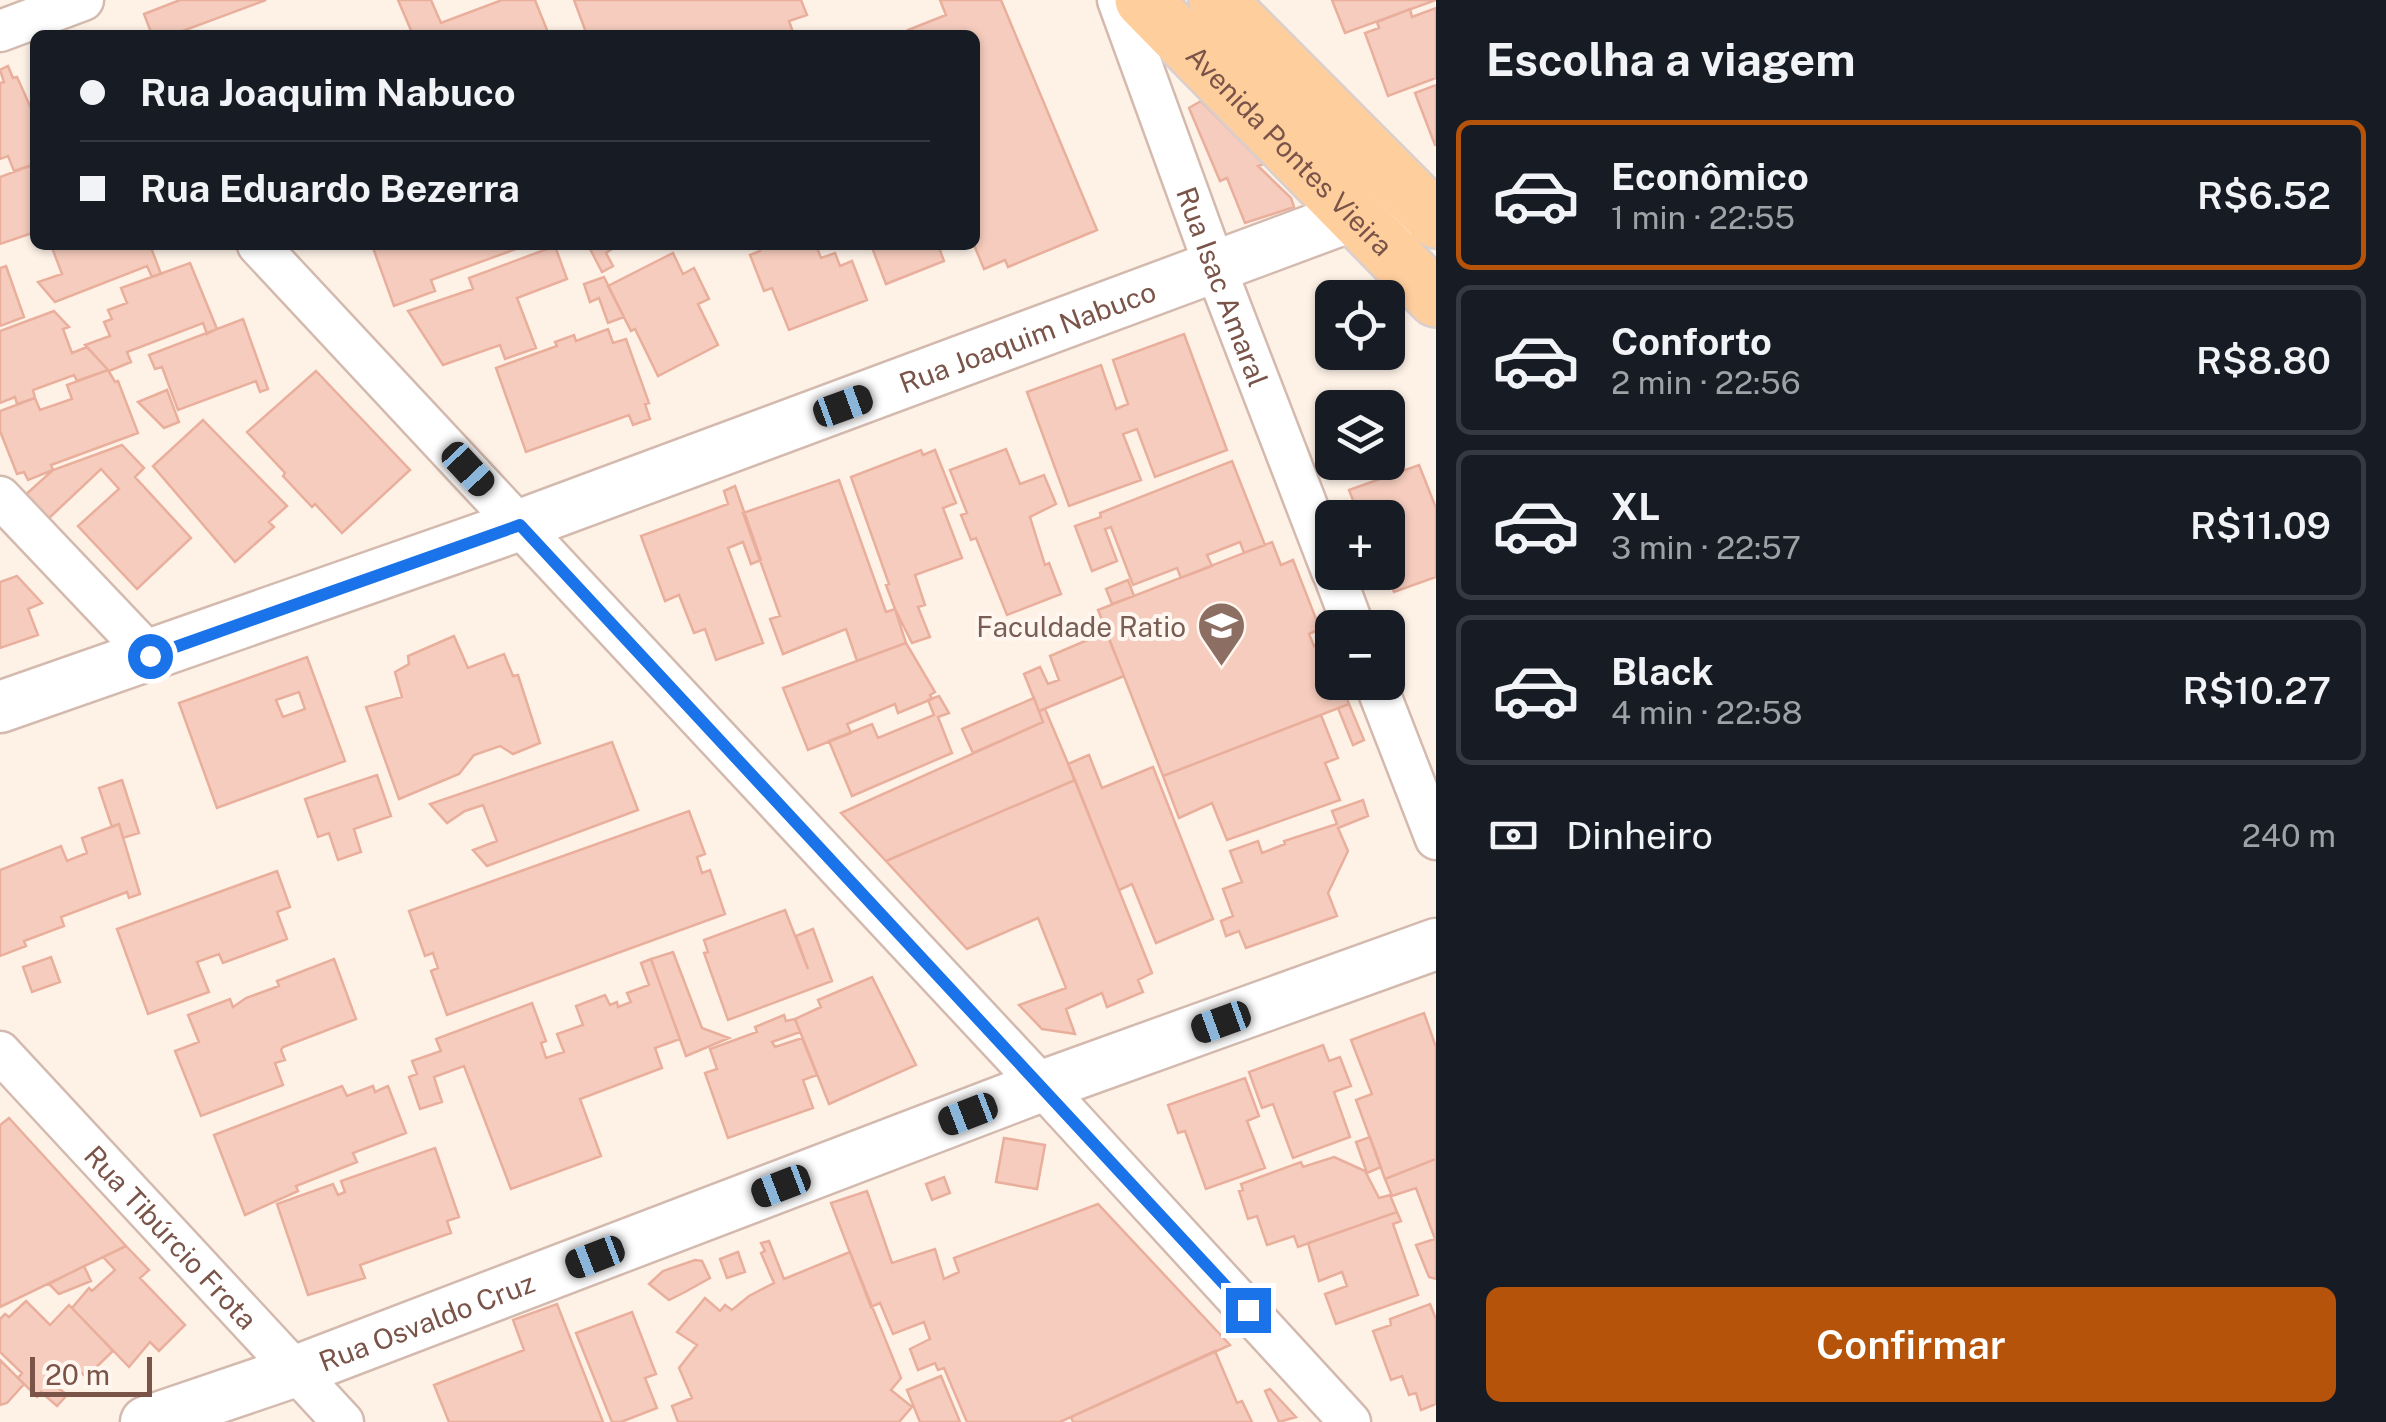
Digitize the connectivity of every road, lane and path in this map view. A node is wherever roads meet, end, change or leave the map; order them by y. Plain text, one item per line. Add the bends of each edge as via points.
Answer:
1 (82, 0) edge
2 (1118, 0) edge
3 (1144, 0) edge
4 (1217, 0) edge
5 (45, 17) edge
6 (0, 31) edge
7 (1354, 215) junction
8 (1436, 222) edge
9 (263, 250) edge
10 (1215, 266) junction
11 (1436, 298) edge
12 (0, 497) edge
13 (520, 525) junction
14 (1315, 525) edge
15 (150, 656) junction
16 (1383, 700) edge
17 (0, 707) edge
18 (1436, 840) edge
19 (1436, 944) edge
20 (0, 1052) edge
21 (1042, 1086) junction
22 (296, 1372) junction
23 (146, 1422) edge
24 (343, 1422) edge
25 (1350, 1422) edge

1 - 5 street
2 - 10 street, Rua Isac Amaral
3 - 7 main road, Avenida Pontes Vieira
4 - 8 main road, Avenida Pontes Vieira
5 - 6 street
7 - 8 street, Rua Joaquim Nabuco
7 - 10 street, Rua Joaquim Nabuco
7 - 11 main road, Avenida Pontes Vieira
9 - 13 street
10 - 13 street, Rua Joaquim Nabuco
10 - 14 street, Rua Isac Amaral
12 - 15 street
13 - 15 street, Rua Joaquim Nabuco
13 - 21 street
15 - 17 street, Rua Joaquim Nabuco
16 - 18 street
19 - 21 street, Rua Osvaldo Cruz
20 - 22 street, Rua Tibúrcio Frota
21 - 22 street, Rua Osvaldo Cruz
21 - 25 street
22 - 23 street, Rua Osvaldo Cruz
22 - 24 street, Rua Tibúrcio Frota

